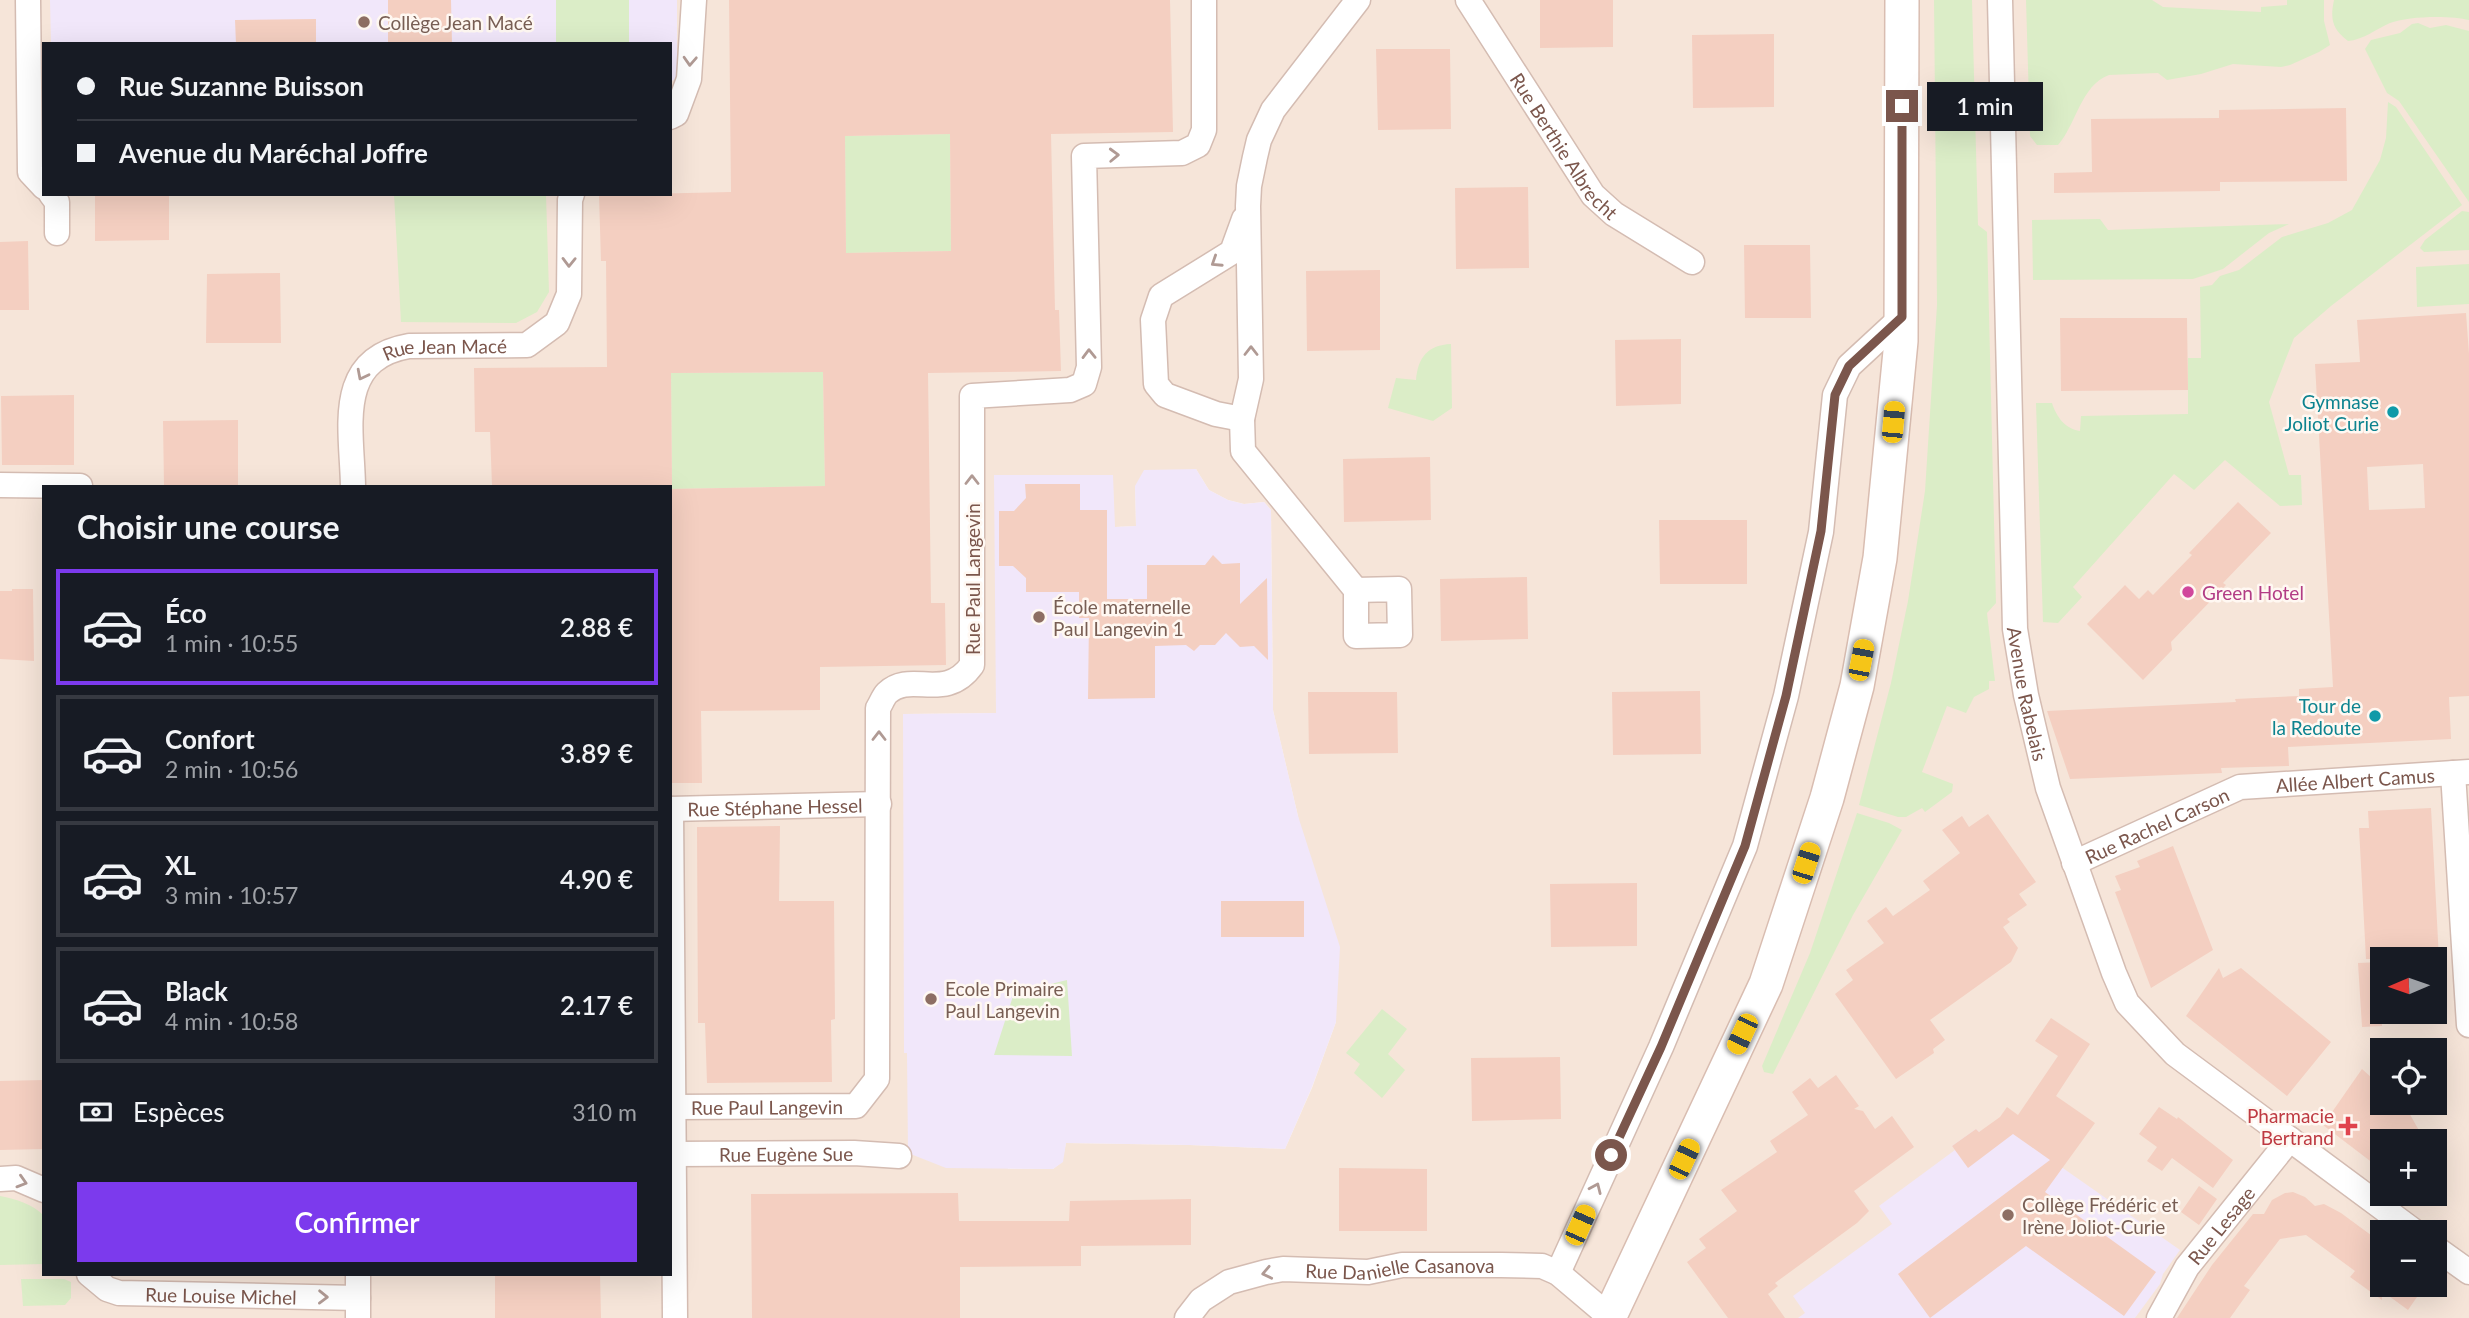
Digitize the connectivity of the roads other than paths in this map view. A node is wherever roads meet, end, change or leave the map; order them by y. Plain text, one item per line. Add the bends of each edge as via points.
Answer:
1 (29, 0) edge
2 (694, 0) edge
3 (1204, 0) edge
4 (1358, 0) edge
5 (1468, 0) edge
6 (1902, 0) edge
7 (2000, 0) edge
8 (672, 116) edge
9 (42, 185) edge
10 (52, 196) edge
11 (571, 196) edge
12 (1248, 206) junction
13 (57, 233) dead end
14 (1692, 262) dead end
15 (1902, 317) junction
16 (1242, 419) junction
17 (0, 485) edge
18 (353, 485) edge
19 (42, 486) edge
20 (1356, 590) dead end
21 (2461, 773) edge
22 (2240, 787) joint
23 (878, 804) junction
24 (672, 808) edge
25 (2074, 863) junction
26 (672, 908) edge
27 (2469, 1025) edge
28 (674, 1107) junction
29 (2290, 1139) junction
30 (899, 1156) dead end
31 (673, 1163) edge
32 (0, 1179) edge
33 (42, 1189) edge
34 (2399, 1220) edge
35 (2447, 1256) edge
36 (2469, 1272) edge
37 (1558, 1273) junction
38 (91, 1276) edge
39 (358, 1297) edge
40 (675, 1318) edge
41 (1187, 1318) edge
42 (1609, 1318) edge
43 (2159, 1318) edge

1 - 9 street via 30,172
2 -> 8 street via 689,79
23 -> 3 street, Rue Paul Langevin via 878,708 886,694 900,685 951,684 964,677 972,665 972,397 1070,390 1084,384 1089,367 1084,156 1182,153 1198,145 1204,130
4 - 12 street via 1273,110 1259,140
5 - 14 street, Rue Berthie Albrecht via 1593,195 1614,214
6 - 15 main road
7 - 25 street, Avenue Rabelais via 2015,629 2048,788
10 - 13 street via 57,202
11 -> 18 street, Rue Jean Macé via 569,294 557,323 527,345 409,346 392,349 367,364 352,394
16 -> 12 street via 1251,379
12 -> 16 street via 1232,252 1161,296 1153,320 1157,384 1166,395
37 -> 15 street via 1661,1047 1745,846 1786,696 1821,531 1835,395 1849,366
15 - 42 main road via 1880,558 1857,686 1827,798 1766,984
16 - 20 street via 1243,451
17 - 19 street
21 - 22 street, Allée Albert Camus
21 - 27 street
22 - 25 street, Rue Rachel Carson
23 - 24 street, Rue Stéphane Hessel
23 - 28 street, Rue Paul Langevin via 877,1079 856,1106
25 - 29 street, Avenue Rabelais via 2127,1003 2175,1054
26 - 28 street
28 - 31 street
29 - 34 street, Avenue Rabelais
29 - 43 street, Rue Lesage via 2188,1267
30 - 31 street, Rue Eugène Sue via 854,1153
31 - 40 street
32 -> 33 street via 16,1178
35 - 36 street
37 -> 41 street, Rue Danielle Casanova via 1542,1266 1501,1265 1402,1265 1368,1272 1283,1269 1229,1282 1201,1300
37 - 42 street, Rue Danielle Casanova
38 -> 39 street, Rue Louise Michel via 119,1293

